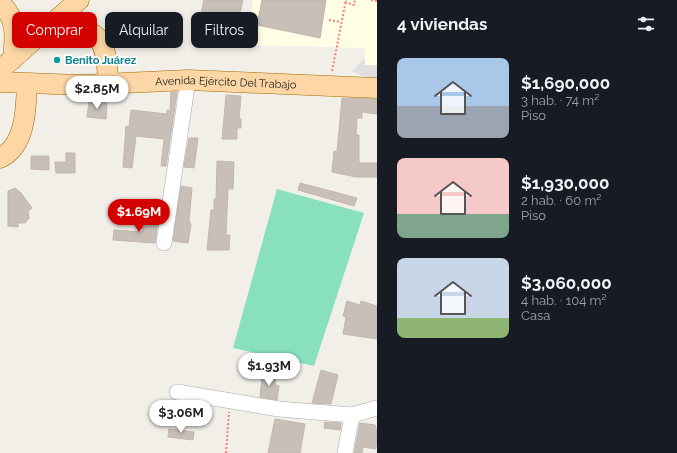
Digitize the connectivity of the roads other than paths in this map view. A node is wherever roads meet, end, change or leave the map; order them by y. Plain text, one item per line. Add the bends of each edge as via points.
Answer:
1 (79, 0) edge
2 (0, 4) edge
3 (66, 12) edge
4 (97, 36) edge
5 (26, 48) edge
6 (7, 64) edge
7 (188, 80) junction
8 (0, 82) edge
9 (27, 84) junction
10 (108, 84) junction
11 (377, 88) edge
12 (0, 158) edge
13 (164, 243) dead end
14 (177, 392) dead end
15 (377, 408) edge
16 (352, 415) junction
17 (345, 453) edge

1 - 3 main road
2 - 6 main road via 9,12 14,22 15,36
4 - 10 main road via 101,40 108,62
5 - 6 main road
7 - 10 main road, Avenida Ejército Del Trabajo
7 - 11 main road, Avenida Ejército Del Trabajo
7 - 13 street
8 - 9 main road, Avenida Ejército Del Trabajo
9 - 10 main road, Avenida Ejército Del Trabajo
9 - 12 main road via 22,132 13,147
14 - 16 street via 279,409
15 - 16 street
16 - 17 street

